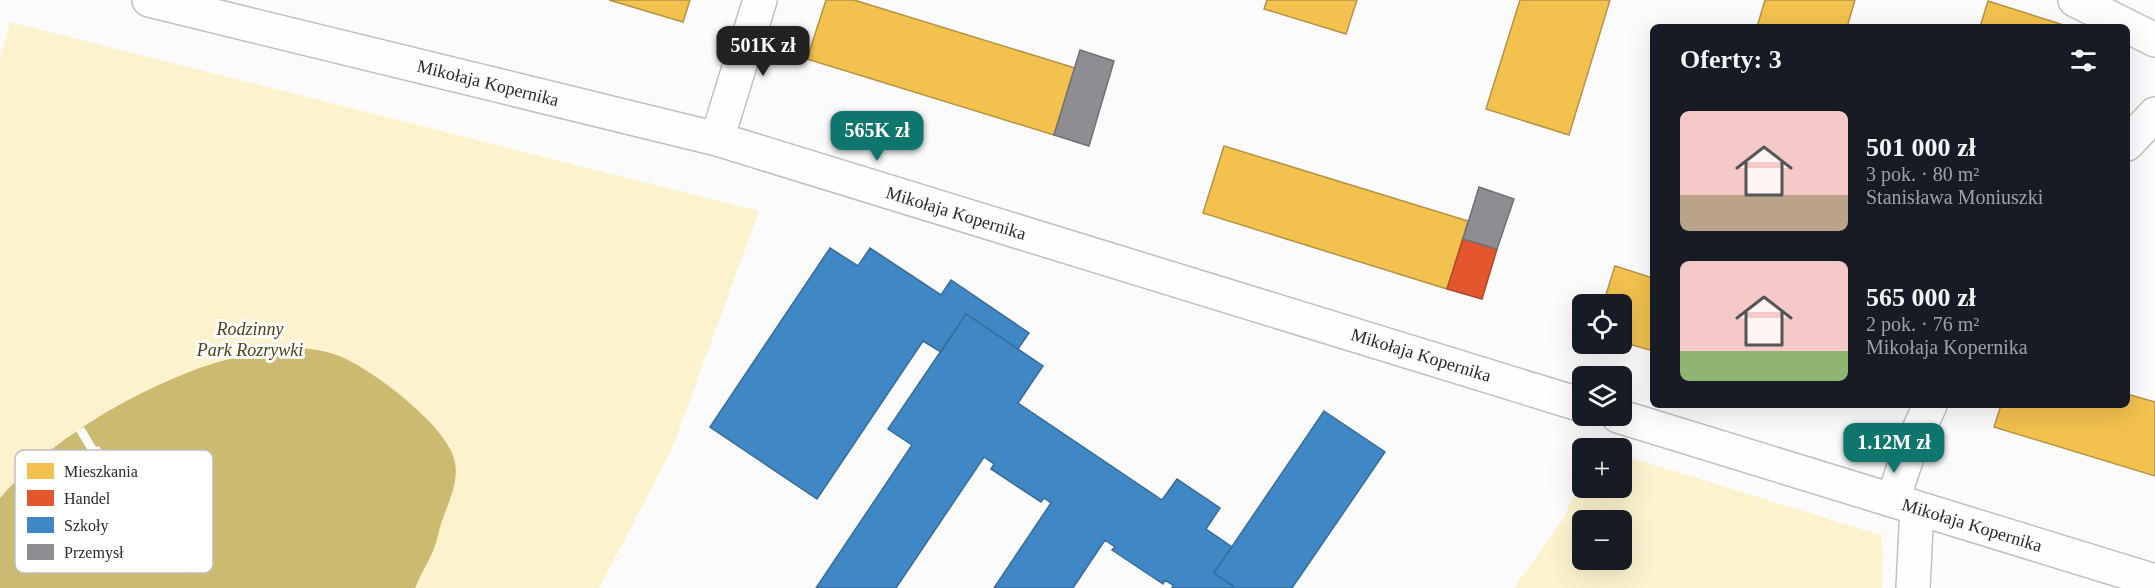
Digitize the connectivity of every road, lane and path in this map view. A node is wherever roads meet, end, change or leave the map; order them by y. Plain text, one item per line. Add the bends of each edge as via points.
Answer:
1 (149, 0) edge
2 (759, 0) edge
3 (2075, 0) edge
4 (2123, 24) edge
5 (2130, 28) edge
6 (2155, 40) edge
7 (2155, 114) edge
8 (717, 139) junction
9 (2130, 141) edge
10 (1572, 402) edge
11 (1929, 408) edge
12 (1632, 420) edge
13 (1905, 504) junction
14 (2155, 580) edge
15 (1913, 588) edge

1 - 8 street, Mikołaja Kopernika
2 - 8 street
3 - 4 street
5 - 6 street
7 - 9 street
8 - 10 street, Mikołaja Kopernika
11 - 13 street via 1908,454
12 - 13 street, Mikołaja Kopernika
13 - 14 street, Mikołaja Kopernika
13 - 15 street

